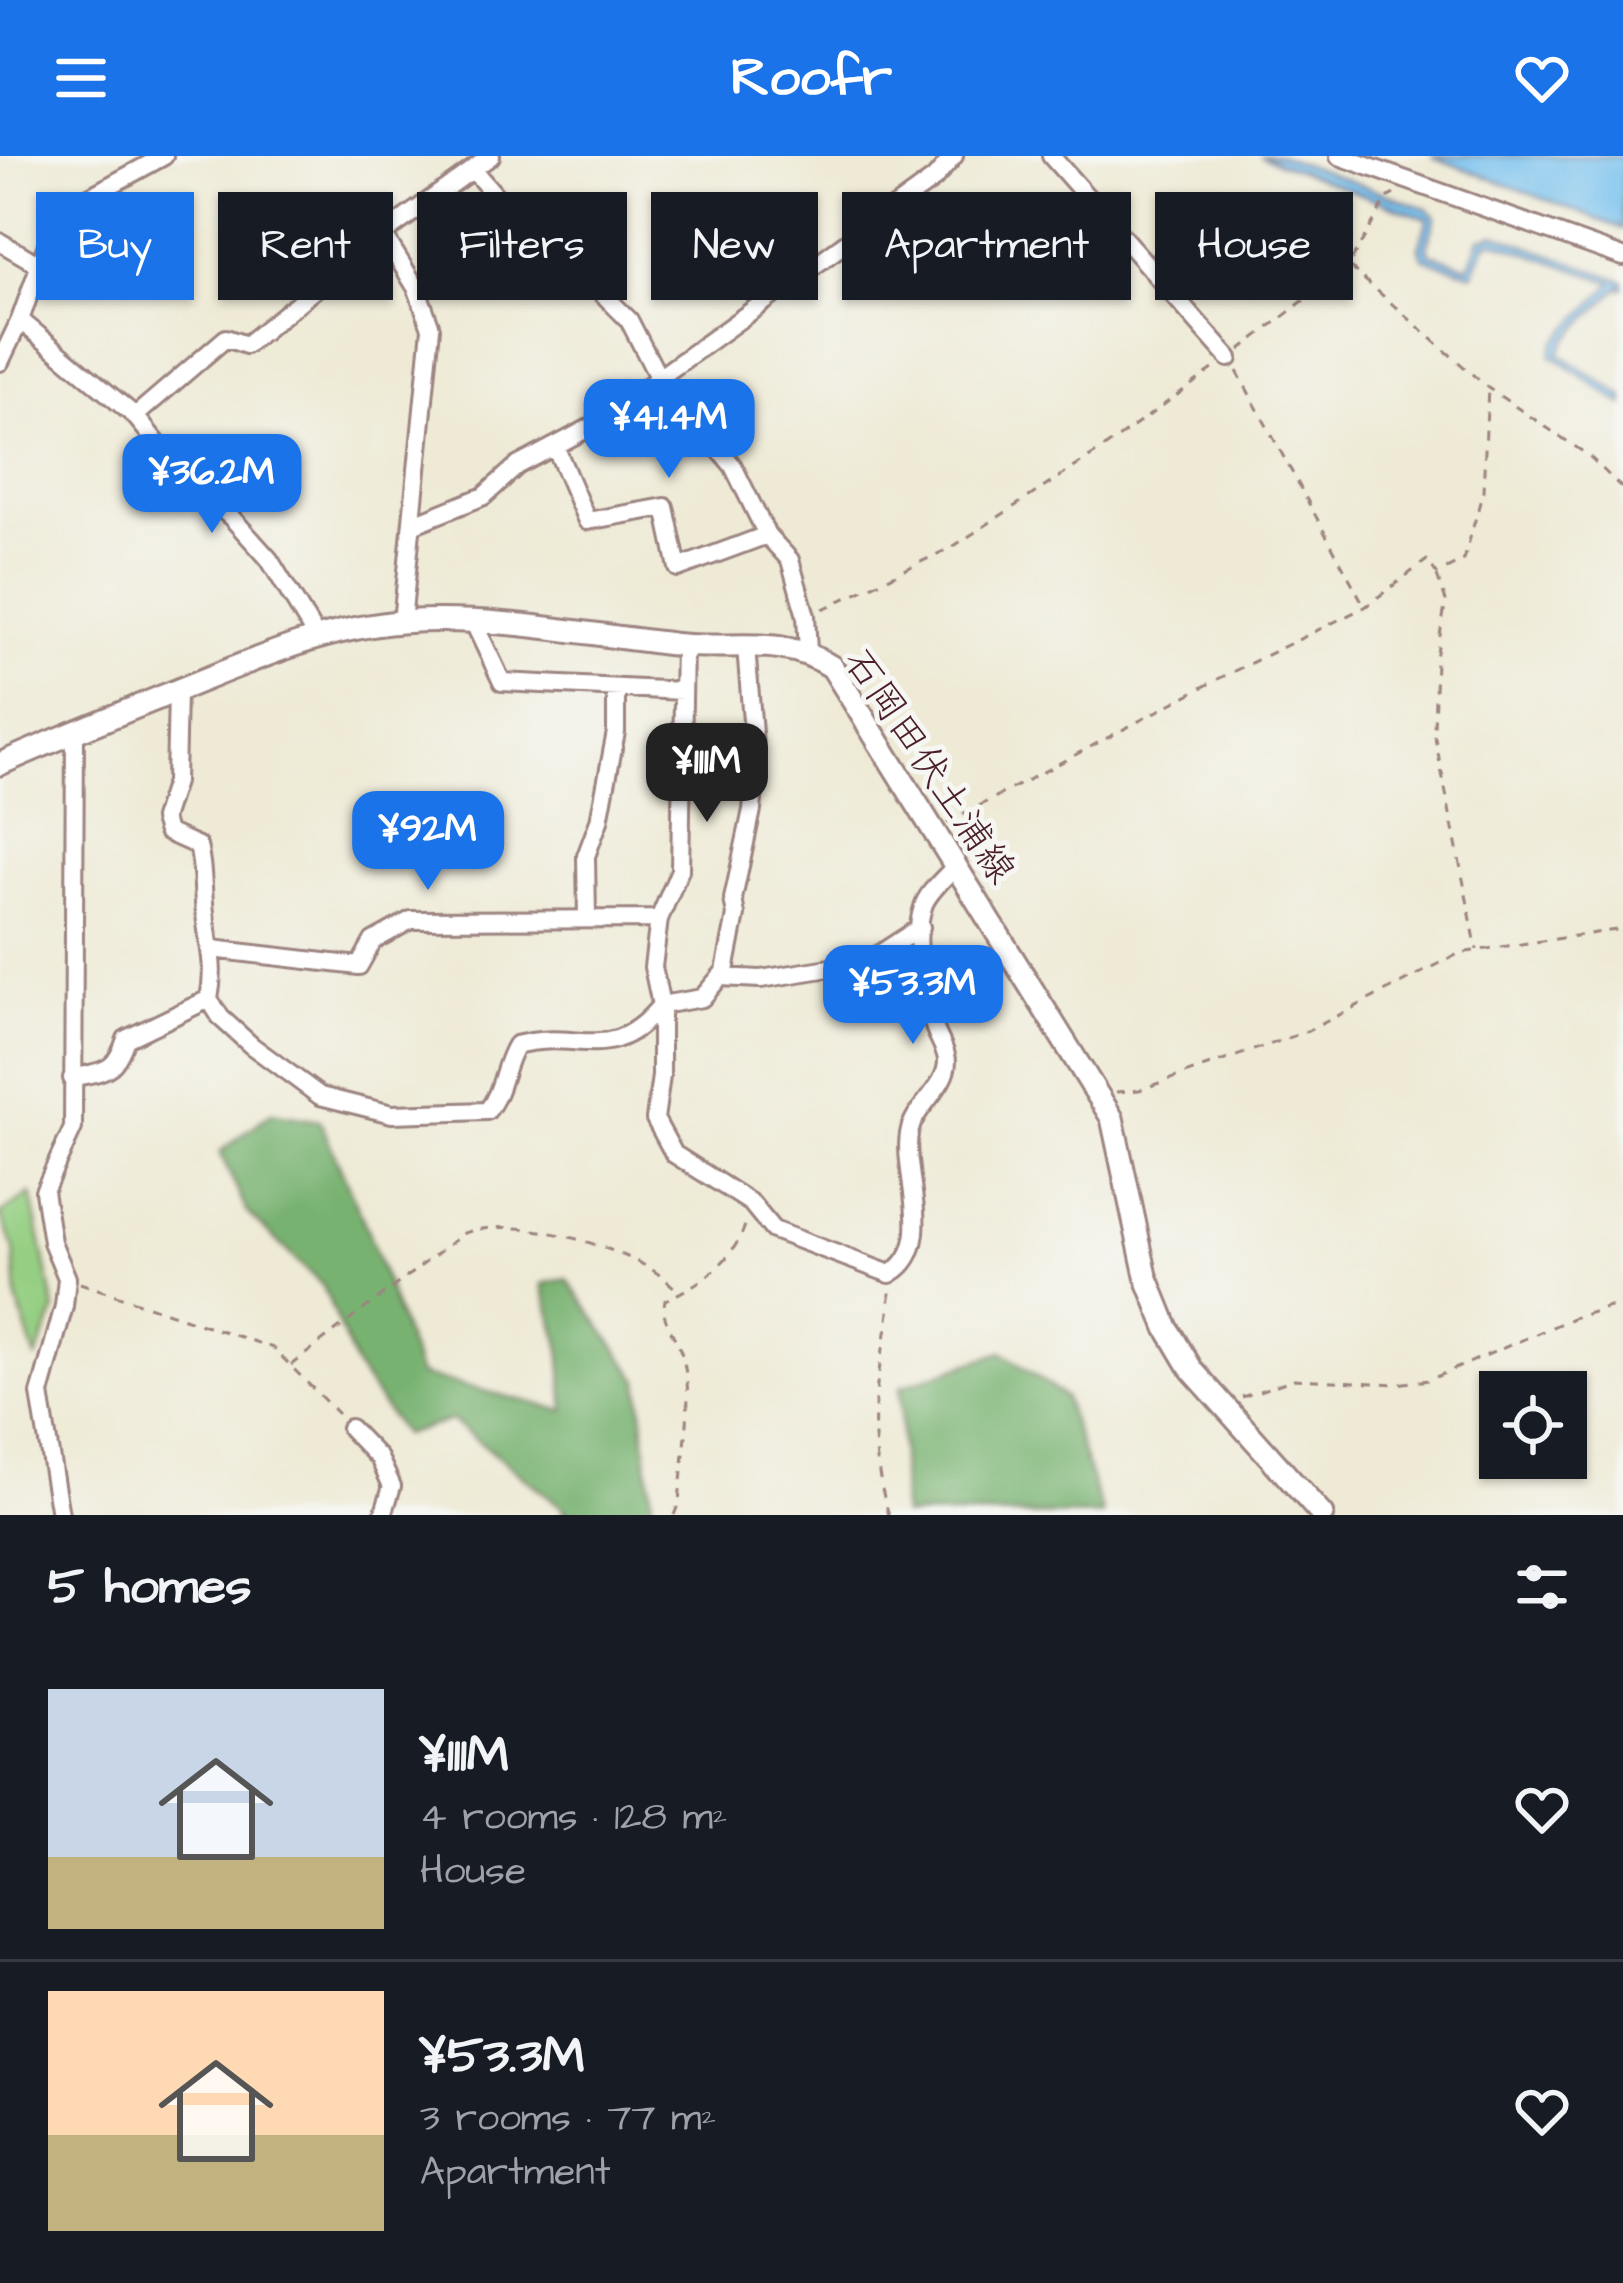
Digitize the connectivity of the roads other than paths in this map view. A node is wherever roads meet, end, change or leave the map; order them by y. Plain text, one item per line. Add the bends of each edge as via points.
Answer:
1 (164, 156) edge
2 (491, 156) edge
3 (954, 156) edge
4 (1051, 156) edge
5 (1339, 156) edge
6 (472, 170) junction
7 (98, 192) edge
8 (393, 227) edge
9 (0, 242) edge
10 (393, 250) edge
11 (1623, 257) edge
12 (36, 264) edge
13 (36, 277) edge
14 (302, 300) edge
15 (20, 320) junction
16 (1229, 358) road end
17 (0, 362) edge
18 (662, 379) junction
19 (135, 416) junction
20 (555, 446) junction
21 (412, 525) junction
22 (767, 535) junction
23 (473, 621) junction
24 (402, 622) junction
25 (317, 638) junction
26 (684, 645) junction
27 (746, 646) junction
28 (808, 651) junction
29 (616, 689) junction
30 (178, 691) junction
31 (683, 691) junction
32 (75, 730) junction
33 (0, 764) edge
34 (957, 864) junction
35 (587, 919) junction
36 (658, 919) junction
37 (921, 927) junction
38 (212, 949) junction
39 (720, 977) junction
40 (209, 999) junction
41 (661, 1005) junction
42 (72, 1078) junction
43 (350, 1427) road end
44 (60, 1515) edge
45 (382, 1515) edge
46 (1322, 1515) edge

1 - 7 street
2 - 6 street
3 - 18 street via 934,179
4 - 16 street
5 - 11 street
6 - 8 street
6 - 18 street via 555,264 596,286 628,320
9 - 12 street
10 - 21 street via 431,328
13 - 15 street
14 - 19 street via 246,346 226,338
15 - 17 street
15 - 19 street
18 - 20 street
18 - 22 street via 733,466
19 - 25 street via 269,559
20 - 21 street via 484,496
20 - 22 street via 587,521 665,507 678,568
21 - 24 street
22 - 28 street via 790,560
23 - 24 main road, 石岡田伏土浦線
23 - 26 main road, 石岡田伏土浦線
23 - 29 street via 502,682
24 - 25 main road, 石岡田伏土浦線
25 - 30 main road, 石岡田伏土浦線
26 - 27 main road, 石岡田伏土浦線
26 - 31 street
27 - 28 main road, 石岡田伏土浦線
27 - 39 street via 756,770
28 - 34 main road, 石岡田伏土浦線 via 832,667
29 - 31 street
29 - 35 street via 616,732 586,856
30 - 32 main road, 石岡田伏土浦線
30 - 38 street via 175,782 163,819 167,832 198,846
31 - 36 street via 680,870
32 - 33 main road, 石岡田伏土浦線
32 - 42 street
34 - 37 street via 923,904
34 - 46 main road, 石岡田伏土浦線 via 1112,1118 1146,1276 1167,1328 1192,1370
35 - 36 street
35 - 38 street via 411,920 373,941 359,966
36 - 41 street via 653,967
37 - 39 street via 867,962 761,979
37 - 41 street via 918,957 947,1060 908,1135 916,1223 905,1262 890,1274 772,1230 751,1202 668,1147 656,1120
38 - 40 street
39 - 41 street via 702,998
40 - 41 street via 252,1046 320,1096 434,1115 487,1111 516,1045 617,1042
40 - 42 street via 126,1039 111,1069
42 - 44 street via 73,1128 44,1191 67,1278 40,1394
43 - 45 street via 392,1486

